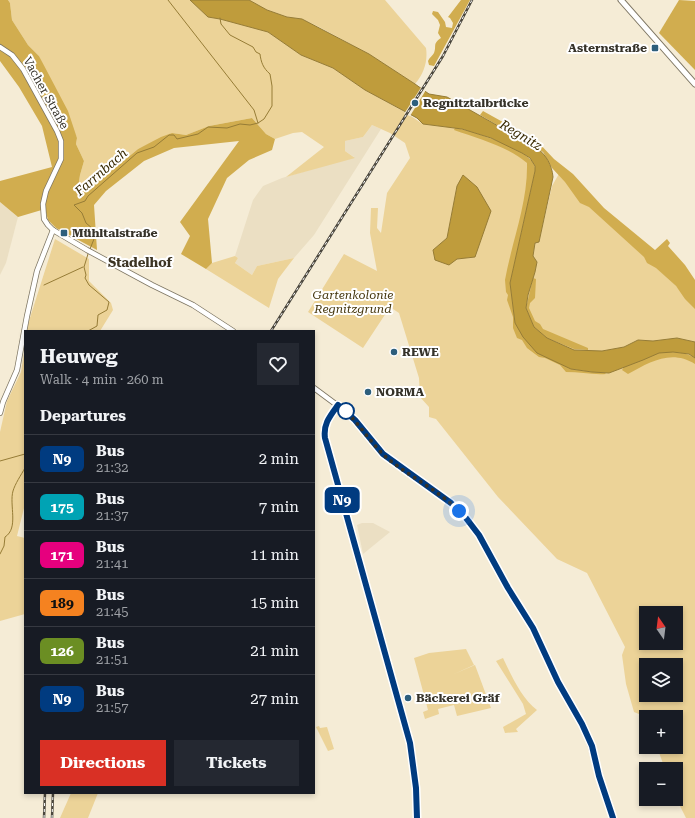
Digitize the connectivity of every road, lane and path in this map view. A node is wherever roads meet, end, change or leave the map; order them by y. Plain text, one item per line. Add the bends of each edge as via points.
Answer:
1 (621, 0) edge
2 (0, 47) edge
3 (695, 84) edge
4 (53, 230) junction
5 (24, 330) edge
6 (231, 330) edge
7 (24, 332) edge
8 (315, 389) edge
9 (338, 405) junction
10 (0, 413) edge
11 (417, 818) edge
12 (613, 818) edge

1 - 3 main road
2 - 4 street, Vacher Straße via 12,55 23,69 61,141 61,159 46,191 43,204 44,219
4 - 5 street via 37,271
4 - 6 street via 193,305
7 - 10 street via 17,370
8 - 9 street
9 - 11 street via 326,422 325,438 410,743
9 - 12 street via 355,420 383,454 451,503 479,535 533,628 558,682 582,724 592,746

